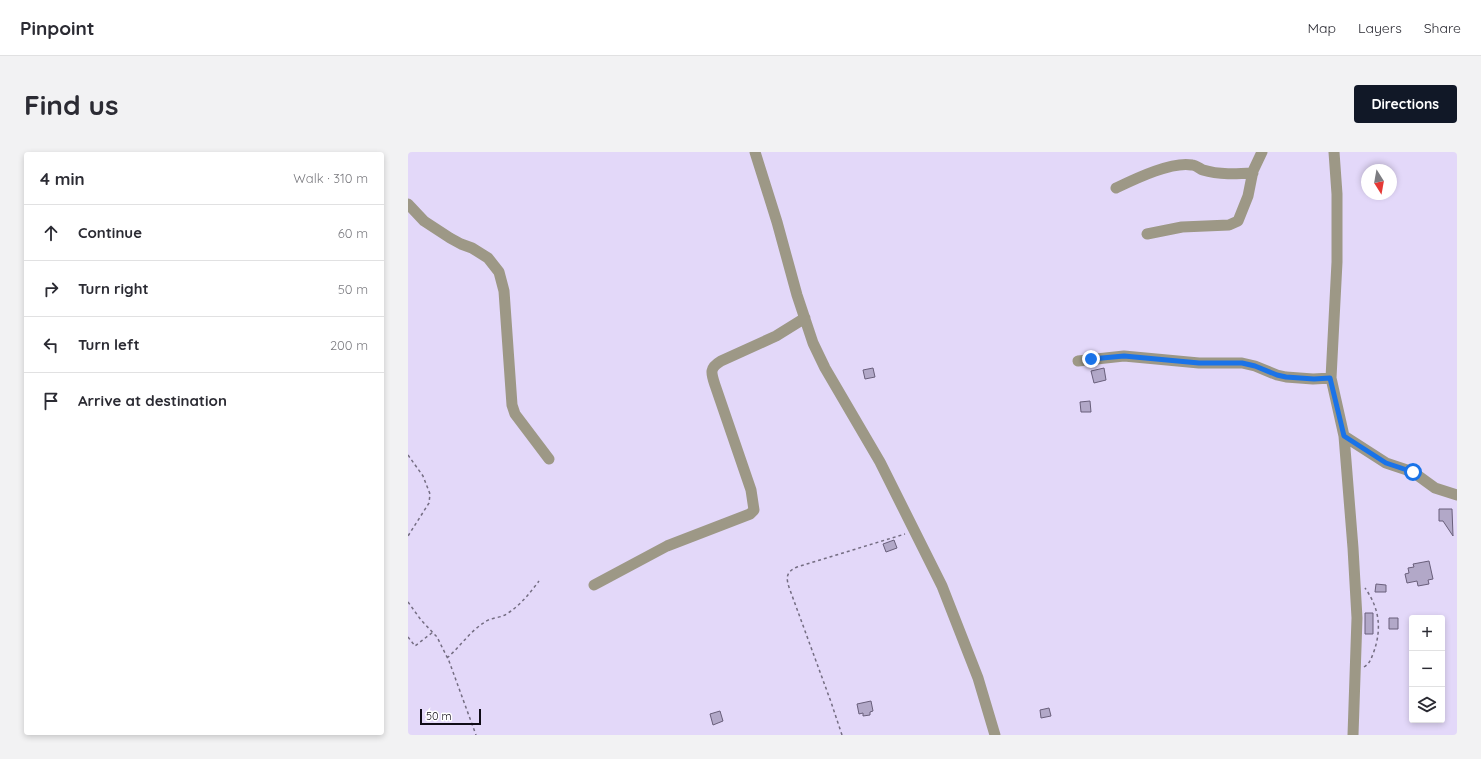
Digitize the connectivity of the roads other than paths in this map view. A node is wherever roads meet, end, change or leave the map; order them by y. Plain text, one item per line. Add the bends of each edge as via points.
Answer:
1 (755, 152) edge
2 (1262, 152) edge
3 (1334, 152) edge
4 (1253, 173) junction
5 (1116, 188) dead end
6 (408, 204) edge
7 (1147, 234) dead end
8 (805, 318) junction
9 (1078, 361) dead end
10 (1330, 378) junction
11 (1344, 436) junction
12 (549, 459) dead end
13 (1457, 495) edge
14 (594, 585) dead end
15 (995, 735) edge
16 (1353, 735) edge

1 - 8 street
2 - 4 street
3 - 10 street via 1337,262
4 - 5 street via 1219,173 1193,165 1176,166 1136,178
4 - 7 street via 1248,196 1238,221 1229,225 1182,227
6 - 12 street via 424,221 488,258 499,272 504,291 512,405 515,414
8 - 14 street via 776,336 721,361 714,365 712,370 751,490 754,510 746,516 667,546
8 - 15 street via 825,368 880,462 950,605 978,678
9 - 10 street via 1124,356 1199,363 1242,363 1286,377
10 - 11 street
11 - 13 street via 1386,463 1413,472 1435,488
11 - 16 street via 1357,618

